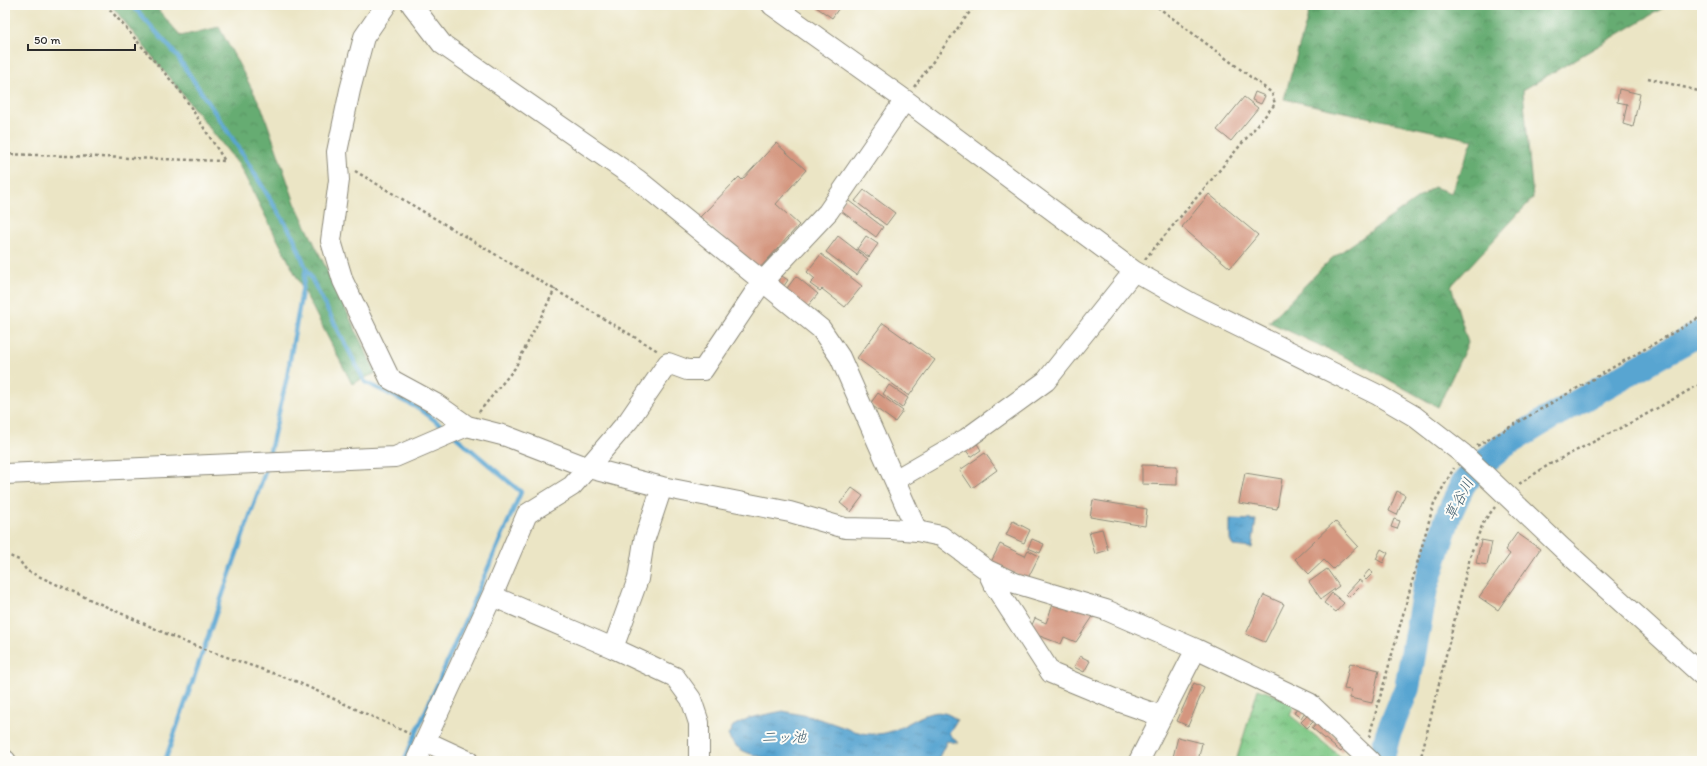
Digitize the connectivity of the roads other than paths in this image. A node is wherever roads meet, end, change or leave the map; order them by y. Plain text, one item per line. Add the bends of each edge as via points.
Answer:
1 (386, 5) edge
2 (772, 5) edge
3 (418, 8) edge
4 (905, 100) junction
5 (1134, 271) junction
6 (762, 282) junction
7 (468, 426) junction
8 (589, 468) junction
9 (5, 474) edge
10 (895, 480) junction
11 (662, 487) junction
12 (917, 531) junction
13 (987, 570) junction
14 (492, 596) junction
15 (613, 648) junction
16 (1196, 649) junction
17 (1702, 675) edge
18 (1161, 716) junction
19 (425, 741) junction
20 (1367, 758) edge
21 (416, 761) edge
22 (468, 761) edge
23 (698, 761) edge
24 (1139, 761) edge

1 - 7 street via 364,37 352,82 337,152 339,180 331,241 343,281 390,379 436,404
2 - 4 street
3 - 6 street via 442,44 638,180
4 - 5 street
4 - 6 street via 828,212
5 - 10 street via 1046,381 966,439
5 - 17 street via 1191,303 1378,395 1414,416 1463,454
6 - 8 street via 703,370 687,370 668,363 629,420
6 - 10 street via 821,329 840,357
7 - 8 street via 506,436
7 - 9 street via 395,457
8 - 11 street
8 - 14 street via 572,486 527,514
10 - 12 street
11 - 12 street via 790,512 846,528
11 - 15 street via 644,541 638,579
12 - 13 street via 941,536
13 - 16 street via 1015,583 1106,610
13 - 18 street via 1051,673
14 - 15 street
14 - 19 street
15 - 23 street via 675,677 691,699 699,723
16 - 18 street
16 - 20 street via 1309,703
18 - 24 street
19 - 21 street
19 - 22 street

